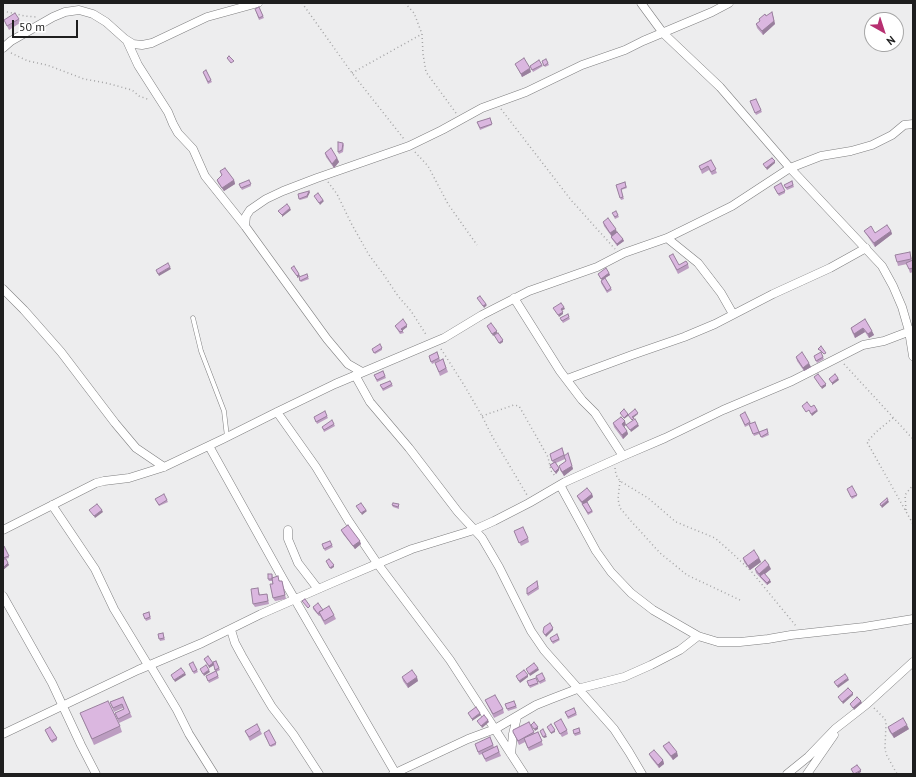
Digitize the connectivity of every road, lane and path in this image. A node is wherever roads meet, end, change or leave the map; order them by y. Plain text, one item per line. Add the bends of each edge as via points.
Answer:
1 (258, 3) edge
2 (302, 3) edge
3 (405, 3) edge
4 (641, 3) edge
5 (729, 3) edge
6 (80, 7) edge
7 (3, 11) edge
8 (50, 19) junction
9 (663, 33) junction
10 (422, 34) junction
11 (127, 41) junction
12 (3, 48) edge
13 (352, 73) junction
14 (161, 102) junction
15 (497, 103) junction
16 (461, 119) junction
17 (913, 124) edge
18 (409, 146) junction
19 (790, 168) junction
20 (323, 176) junction
21 (245, 226) junction
22 (667, 238) junction
23 (477, 245) dead end
24 (866, 248) junction
25 (620, 255) junction
26 (3, 289) edge
27 (514, 298) junction
28 (733, 314) junction
29 (193, 318) dead end
30 (911, 330) edge
31 (433, 342) junction
32 (913, 356) edge
33 (342, 358) junction
34 (838, 358) junction
35 (358, 374) junction
36 (567, 380) junction
37 (342, 381) junction
38 (277, 412) junction
39 (482, 416) junction
40 (893, 418) junction
41 (227, 437) junction
42 (913, 440) edge
43 (209, 446) junction
44 (623, 456) junction
45 (613, 460) junction
46 (164, 467) junction
47 (620, 481) junction
48 (562, 484) junction
49 (913, 485) edge
50 (532, 502) junction
51 (52, 505) junction
52 (906, 511) junction
53 (913, 524) edge
54 (3, 530) edge
55 (288, 530) dead end
56 (474, 530) junction
57 (377, 563) junction
58 (318, 589) junction
59 (3, 596) edge
60 (296, 599) junction
61 (740, 600) dead end
62 (913, 619) edge
63 (231, 630) junction
64 (803, 634) junction
65 (698, 636) junction
66 (913, 662) edge
67 (149, 665) junction
68 (577, 689) junction
69 (867, 704) junction
70 (63, 706) junction
71 (517, 717) junction
72 (843, 722) junction
73 (495, 729) junction
74 (3, 734) edge
75 (511, 754) junction
76 (96, 774) edge
77 (214, 774) edge
78 (319, 774) edge
79 (395, 774) edge
80 (524, 774) edge
81 (642, 774) edge
82 (787, 774) edge
83 (807, 774) edge
84 (897, 774) edge

1 - 11 street via 207,18 152,43 138,45
2 - 13 path
3 - 10 path via 414,13
4 - 9 street
5 - 9 street
6 - 8 street
6 - 11 street via 106,22
7 - 8 path
8 - 12 street
9 - 15 street
9 - 19 street via 720,87
10 - 13 path
10 - 16 path via 426,72
11 - 14 street via 138,65
12 - 14 path via 28,62 47,65 90,81 132,90 153,102
13 - 18 path
14 - 21 street via 178,133 193,149 205,176
15 - 16 street
15 - 25 path via 571,200
16 - 18 street
17 - 19 street via 904,125 872,146 821,156
18 - 20 street
18 - 23 path via 428,166 448,204
19 - 22 street via 732,206
19 - 24 street
20 - 21 street via 262,202 250,210 246,216
20 - 31 path via 337,194 369,255
21 - 33 street
22 - 25 street
22 - 28 street via 698,264 721,293
24 - 28 street
24 - 30 street via 882,266 893,286
25 - 27 street via 597,267 548,283
26 - 46 street via 61,352 136,448
27 - 31 street
27 - 36 street
28 - 36 street via 684,337
29 - 41 lane via 201,351 224,411
30 - 32 street
30 - 34 street via 884,341 863,345
31 - 35 street
31 - 39 path via 448,360
33 - 35 street
33 - 37 street via 345,370
34 - 40 path
34 - 44 street
35 - 37 street
35 - 56 street via 374,406
36 - 44 street via 595,413
37 - 38 street
38 - 41 street
38 - 57 street via 316,467
39 - 48 path via 514,405 519,406 548,457 551,471
39 - 50 path
40 - 42 path
40 - 52 path via 868,442
41 - 43 street
43 - 46 street
43 - 60 street
44 - 45 street
45 - 47 path
45 - 48 street
46 - 51 street via 130,478 96,483
47 - 61 path via 620,508 660,553 687,574
47 - 64 path via 648,498 676,522 715,538 751,571
48 - 50 street
48 - 65 street via 596,551 611,572 631,593 653,610
49 - 52 path via 905,495
50 - 56 street
51 - 54 street
51 - 67 street via 96,569 114,609
52 - 53 path
55 - 58 street via 288,539 298,563
56 - 57 street via 420,546
56 - 68 street via 489,549 531,631
57 - 58 street
57 - 73 street via 450,660
58 - 60 street
59 - 70 street
60 - 63 street
60 - 79 street
62 - 64 street
63 - 67 street
63 - 78 street via 242,656 272,707
64 - 65 street via 740,642 718,642
65 - 68 street via 680,650 624,678
66 - 69 street
67 - 70 street
67 - 77 street
68 - 71 street
68 - 81 street via 614,729
69 - 72 street
69 - 84 path via 885,719 886,754
70 - 74 street
70 - 76 street
71 - 73 street
71 - 75 street
72 - 82 street
72 - 83 street
73 - 75 street
73 - 79 street
75 - 80 street

